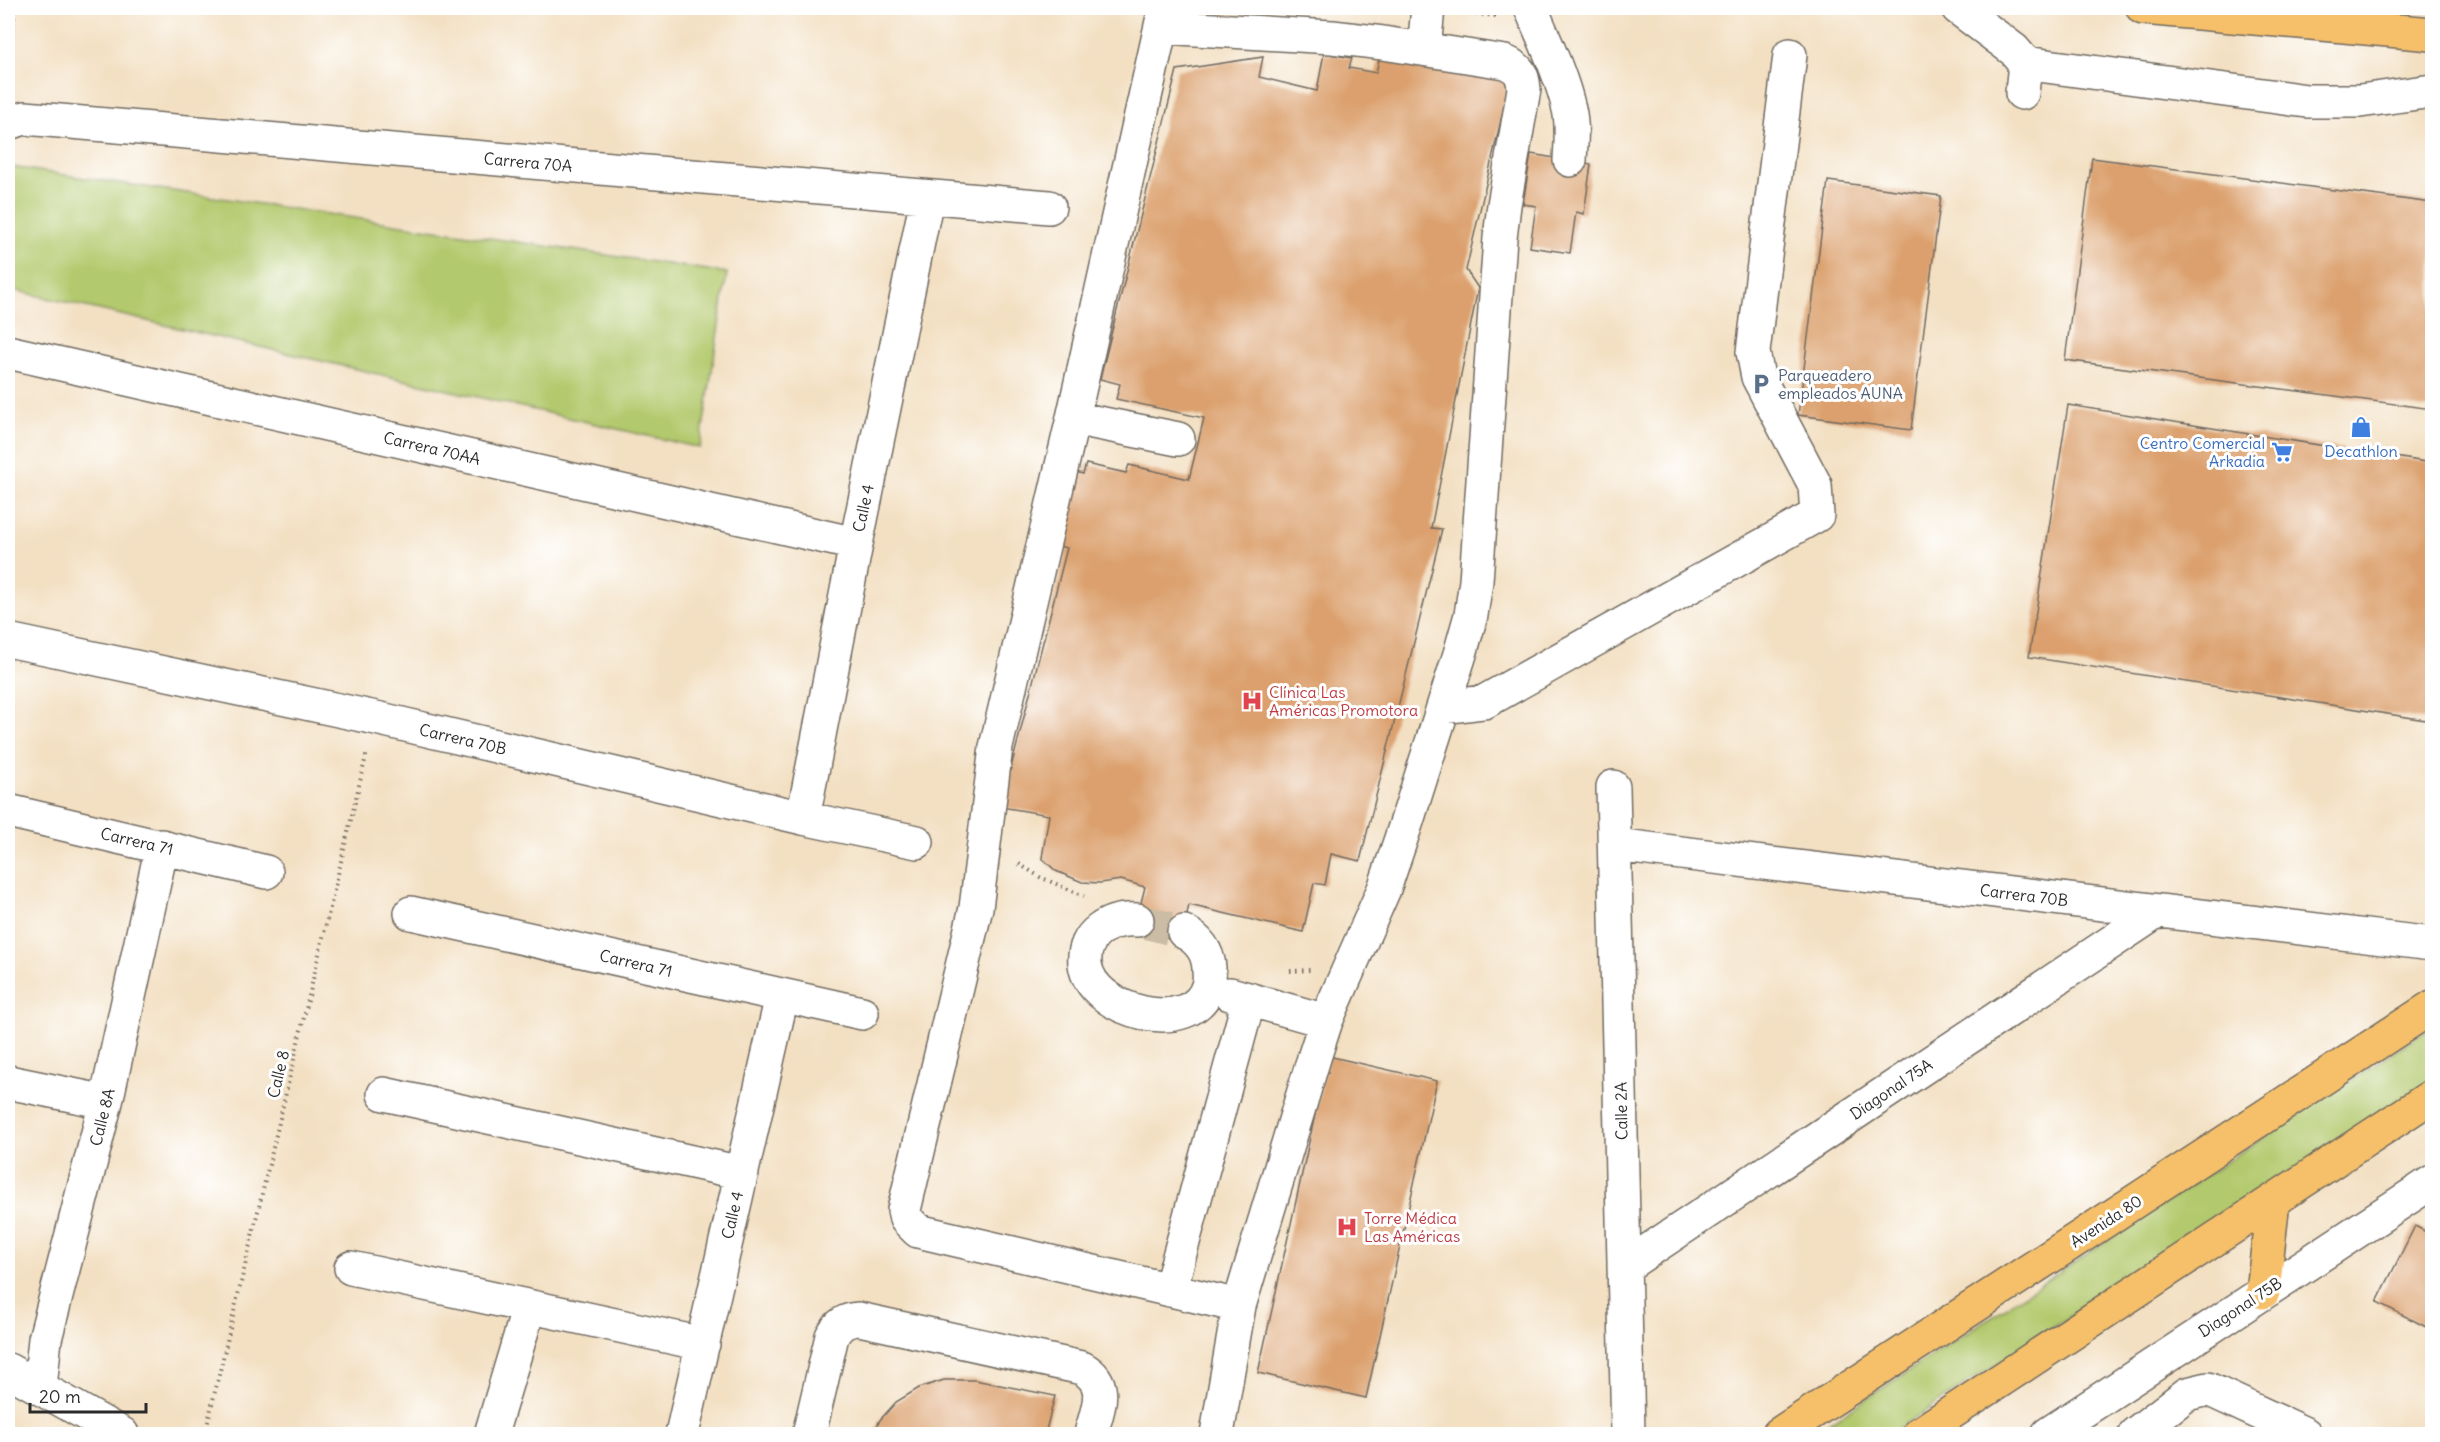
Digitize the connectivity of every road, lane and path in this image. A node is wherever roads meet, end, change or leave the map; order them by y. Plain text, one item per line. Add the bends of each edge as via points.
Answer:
1 (15, 8) edge
2 (1428, 8) edge
3 (1531, 8) edge
4 (1958, 8) edge
5 (2143, 8) edge
6 (1164, 17) edge
7 (2433, 34) edge
8 (1424, 49) junction
9 (1790, 55) dead end
10 (8, 90) edge
11 (2433, 91) edge
12 (8, 123) edge
13 (1570, 160) dead end
14 (927, 198) junction
15 (1049, 207) dead end
16 (8, 352) edge
17 (1073, 418) junction
18 (1178, 439) dead end
19 (856, 544) junction
20 (8, 640) edge
21 (1444, 707) junction
22 (376, 718) junction
23 (1613, 787) dead end
24 (8, 811) edge
25 (803, 818) junction
26 (917, 842) dead end
27 (1615, 845) junction
28 (162, 846) junction
29 (983, 856) junction
30 (266, 872) dead end
31 (1093, 898) dead end
32 (2158, 911) junction
33 (411, 913) dead end
34 (1137, 920) tunnel mouth
35 (1184, 932) tunnel mouth
36 (2433, 944) edge
37 (1208, 986) junction
38 (782, 996) junction
39 (1249, 999) junction
40 (2433, 1007) edge
41 (862, 1013) dead end
42 (1326, 1021) junction
43 (8, 1082) edge
44 (384, 1094) dead end
45 (2433, 1096) edge
46 (106, 1102) junction
47 (742, 1173) junction
48 (2433, 1182) edge
49 (2403, 1200) junction
50 (2273, 1201) junction
51 (2433, 1212) edge
52 (1624, 1267) junction
53 (351, 1268) dead end
54 (1170, 1290) junction
55 (2263, 1292) junction
56 (1239, 1306) junction
57 (529, 1307) junction
58 (703, 1344) junction
59 (8, 1370) edge
60 (40, 1387) junction
61 (122, 1434) edge
62 (205, 1434) edge
63 (491, 1434) edge
64 (682, 1434) edge
65 (809, 1434) edge
66 (1091, 1434) edge
67 (1217, 1434) edge
68 (1628, 1434) edge
69 (1779, 1434) edge
70 (1919, 1434) edge
71 (2048, 1434) edge
72 (2135, 1434) edge
73 (2305, 1434) edge

1 - 10 path
2 - 8 street
3 - 13 street via 1569,110
4 - 11 street via 2014,50 2024,78 2307,101 2360,101
5 - 7 main road
6 - 8 street
6 - 17 street
8 - 21 street via 1505,62 1516,67 1523,77 1524,89 1500,238 1476,581 1471,615
9 - 21 street via 1753,352 1758,377 1815,485 1817,515 1484,702
12 - 14 street, Carrera 70A via 25,118
14 - 15 street, Carrera 70A
14 - 19 street, Calle 4
16 - 19 street, Carrera 70AA
17 - 18 street
17 - 29 street via 996,747
19 - 25 street, Calle 4
20 - 22 street, Carrera 70B
21 - 42 street via 1384,889
22 - 25 street, Carrera 70B
22 - 62 path, Calle 8
23 - 27 street, Calle 2A
24 - 28 street, Carrera 71
25 - 26 street, Carrera 70B
27 - 32 street, Carrera 70B
27 - 52 street, Calle 2A
28 - 30 street, Carrera 71
28 - 46 street, Calle 8A
29 - 31 path via 1013,860 1073,893
29 - 54 street via 976,908 904,1210 906,1219 918,1231
32 - 36 street, Carrera 70B
32 - 52 street, Diagonal 75A
33 - 38 street, Carrera 71
34 - 37 street via 1110,923 1088,944 1086,967 1098,990 1113,1003 1156,1014 1185,1011 1197,1003
35 - 37 street via 1194,936 1203,948 1209,962
37 - 39 street
38 - 41 street, Carrera 71
38 - 47 street, Calle 4
39 - 42 street
39 - 54 street
40 - 69 main road, Avenida 80
42 - 56 street
43 - 46 street
44 - 47 street
45 - 50 main road
46 - 60 street, Calle 8A via 45,1339
47 - 58 street, Calle 4
48 - 49 street, Diagonal 75B
49 - 51 street
49 - 55 street, Diagonal 75B
50 - 55 main road
50 - 70 main road
52 - 68 street, Calle 2A
53 - 57 street
54 - 56 street
55 - 71 street, Diagonal 75B
56 - 67 street
57 - 58 street
57 - 63 street
58 - 64 street, Calle 4
59 - 60 street
60 - 61 street
65 - 66 street via 832,1336 847,1320 860,1319 1082,1368 1093,1374 1099,1384
72 - 73 street via 2187,1394 2208,1389

